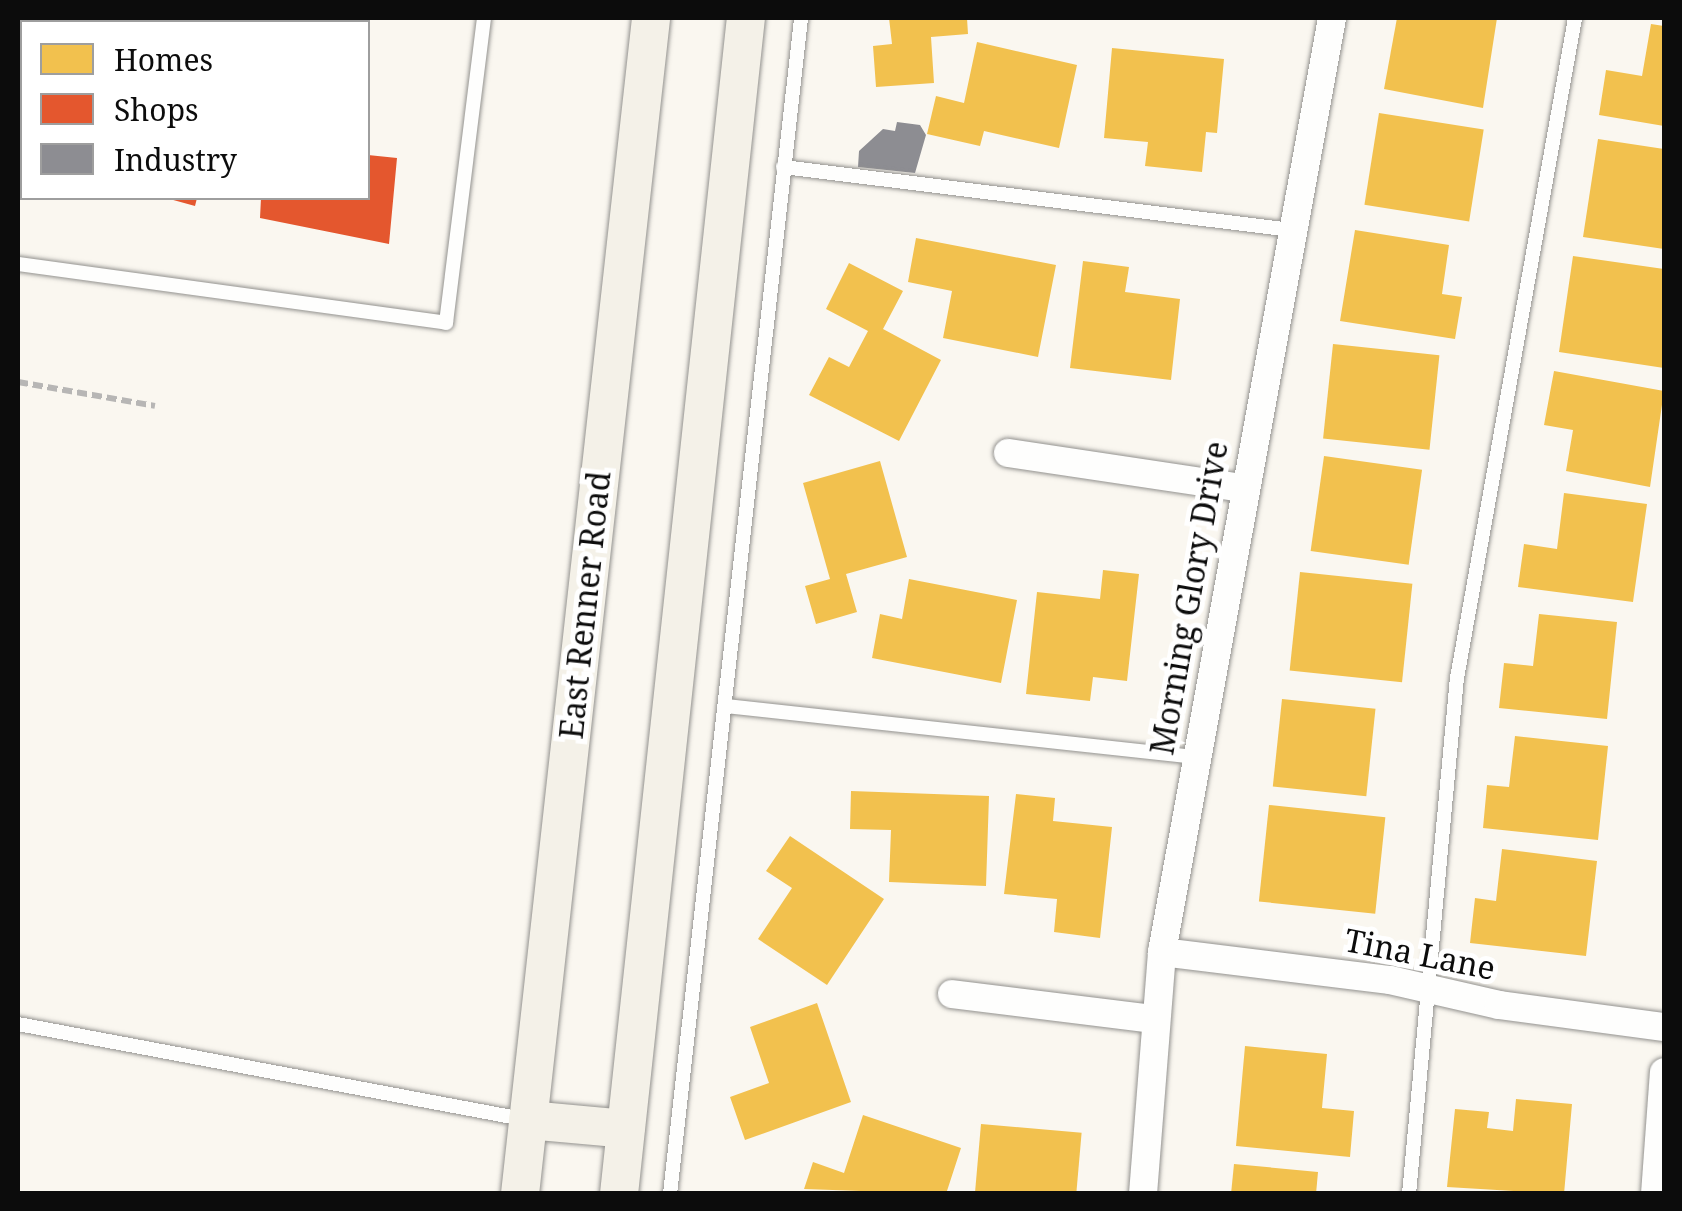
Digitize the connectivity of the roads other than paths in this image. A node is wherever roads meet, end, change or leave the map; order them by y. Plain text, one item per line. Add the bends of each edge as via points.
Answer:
1 (484, 18) edge
2 (651, 18) edge
3 (746, 18) edge
4 (801, 18) edge
5 (1332, 18) edge
6 (1575, 18) edge
7 (783, 167) junction
8 (1292, 230) junction
9 (18, 264) edge
10 (1008, 453) dead end
11 (1244, 488) junction
12 (726, 706) junction
13 (1196, 756) junction
14 (1162, 952) junction
15 (1424, 988) junction
16 (952, 994) dead end
17 (1154, 1019) junction
18 (18, 1024) edge
19 (1664, 1026) edge
20 (1664, 1072) edge
21 (528, 1120) junction
22 (626, 1128) junction
23 (520, 1194) edge
24 (619, 1194) edge
25 (670, 1194) edge
26 (1143, 1194) edge
27 (1409, 1194) edge
28 (1655, 1194) edge

1 - 9 lane via 446,322
2 - 21 main road, East Renner Road
3 - 22 main road
4 - 7 lane
5 - 8 street, Morning Glory Drive
6 - 15 lane via 1458,678
7 - 8 lane
7 - 12 lane
8 - 11 street, Morning Glory Drive
10 - 11 street
11 - 13 street, Morning Glory Drive
12 - 13 lane
12 - 25 lane
13 - 14 street, Morning Glory Drive
14 - 15 street, Tina Lane
14 - 17 street, Morning Glory Drive
15 - 19 street, Tina Lane via 1499,1005
15 - 27 lane
16 - 17 street
17 - 26 street, Morning Glory Drive
18 - 21 lane
20 - 28 street
21 - 22 main road
21 - 23 main road, East Renner Road
22 - 24 main road

